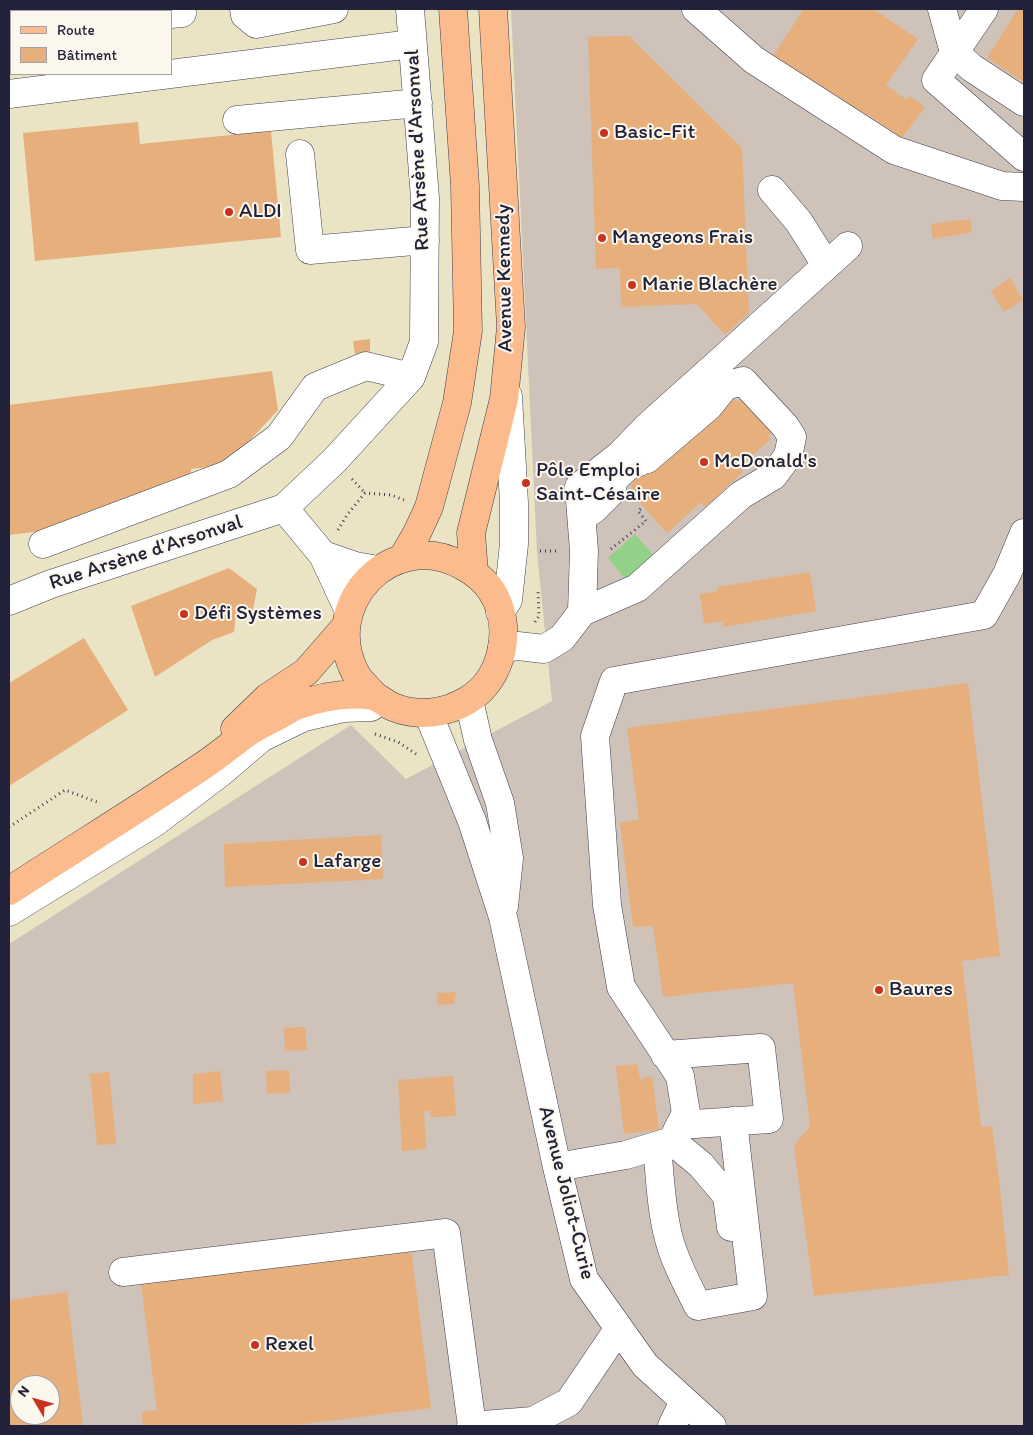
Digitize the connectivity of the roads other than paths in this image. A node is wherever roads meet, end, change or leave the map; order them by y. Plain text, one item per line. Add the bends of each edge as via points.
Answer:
1 (244, 9) edge
2 (334, 9) edge
3 (410, 9) edge
4 (453, 9) edge
5 (493, 9) edge
6 (696, 9) edge
7 (942, 9) edge
8 (984, 9) edge
9 (728, 22) edge
10 (412, 44) junction
11 (954, 52) junction
12 (172, 74) edge
13 (162, 75) edge
14 (9, 94) edge
15 (1024, 102) edge
16 (418, 103) junction
17 (237, 120) dead end
18 (300, 154) dead end
19 (1024, 157) edge
20 (1024, 187) edge
21 (772, 190) dead end
22 (425, 240) junction
23 (848, 246) dead end
24 (826, 265) junction
25 (506, 371) junction
26 (411, 377) junction
27 (620, 455) junction
28 (647, 459) junction
29 (284, 508) junction
30 (582, 517) junction
31 (1024, 533) edge
32 (43, 544) dead end
33 (323, 555) junction
34 (390, 564) junction
35 (474, 573) junction
36 (9, 601) edge
37 (500, 612) junction
38 (582, 612) junction
39 (348, 618) junction
40 (510, 647) junction
41 (469, 700) junction
42 (383, 701) junction
43 (428, 713) junction
44 (207, 763) junction
45 (9, 891) edge
46 (9, 912) edge
47 (503, 917) junction
48 (665, 1055) junction
49 (733, 1121) junction
50 (670, 1137) junction
51 (557, 1167) junction
52 (749, 1260) junction
53 (123, 1272) dead end
54 (619, 1328) junction
55 (684, 1401) junction
56 (472, 1426) edge
57 (672, 1426) edge
58 (712, 1426) edge

1 - 2 street via 245,15 256,24
3 - 10 street, Rue Arsène d'Arsonval
4 - 34 main road, Avenue Kennedy via 465,186 468,331 457,403 429,507 417,533
5 - 25 main road, Avenue Kennedy via 511,327
6 - 9 street
7 - 11 street
8 - 11 street
9 - 20 street via 754,60 894,150 1002,186
10 - 12 street
10 - 16 street, Rue Arsène d'Arsonval
11 - 15 street via 972,68
11 - 19 street via 936,80
13 - 14 street
16 - 17 street
16 - 22 street, Rue Arsène d'Arsonval
18 - 22 street via 310,250
21 - 24 street via 800,222
22 - 26 street, Rue Arsène d'Arsonval via 424,342
23 - 24 street
24 - 27 street
25 - 35 main road, Avenue Kennedy via 504,398 471,533
25 - 37 street via 514,544 508,600
26 - 29 street, Rue Arsène d'Arsonval via 334,461
26 - 32 street via 366,366 315,387 279,437 229,474
27 - 28 street
27 - 30 street via 579,487
28 - 30 street via 629,465 614,479 611,492
28 - 38 street via 709,406 725,386 743,381 785,426 792,438 788,456 773,476 741,495 637,588
29 - 33 street
29 - 36 street, Rue Arsène d'Arsonval via 51,584
30 - 38 street
31 - 48 street via 1007,574 984,614 614,681 596,736 607,905 621,987
33 - 34 street via 355,566
33 - 39 street
34 - 35 main road via 427,555 452,560
34 - 39 main road, Avenue Kennedy via 360,588
35 - 37 main road via 490,590
37 - 40 main road
38 - 40 street via 562,638 544,648
39 - 42 main road, Avenue Kennedy via 347,652 358,677
39 - 44 main road via 306,672 268,697 233,731
40 - 41 main road via 485,686
41 - 43 main road via 450,710
41 - 47 street, Avenue Joliot-Curie via 478,740 502,812 509,858
42 - 43 main road via 409,712
42 - 44 main road via 347,695 322,698 294,707 249,732
42 - 46 street via 304,717 261,738 154,823
43 - 47 street, Avenue Joliot-Curie via 472,821
44 - 45 main road
47 - 51 street, Avenue Joliot-Curie
48 - 49 street via 761,1048 769,1119
48 - 50 street via 680,1076 686,1113
49 - 50 street
49 - 52 street
50 - 51 street via 626,1155
50 - 52 street via 701,1165 727,1196 735,1250
50 - 52 street via 662,1198 669,1238 682,1275 698,1306 753,1296
51 - 54 street, Avenue Joliot-Curie via 584,1279
53 - 56 street via 446,1233
54 - 55 street, Avenue Joliot-Curie via 645,1365
54 - 56 street via 568,1402 532,1421
55 - 57 street
55 - 58 street, Avenue Joliot-Curie

